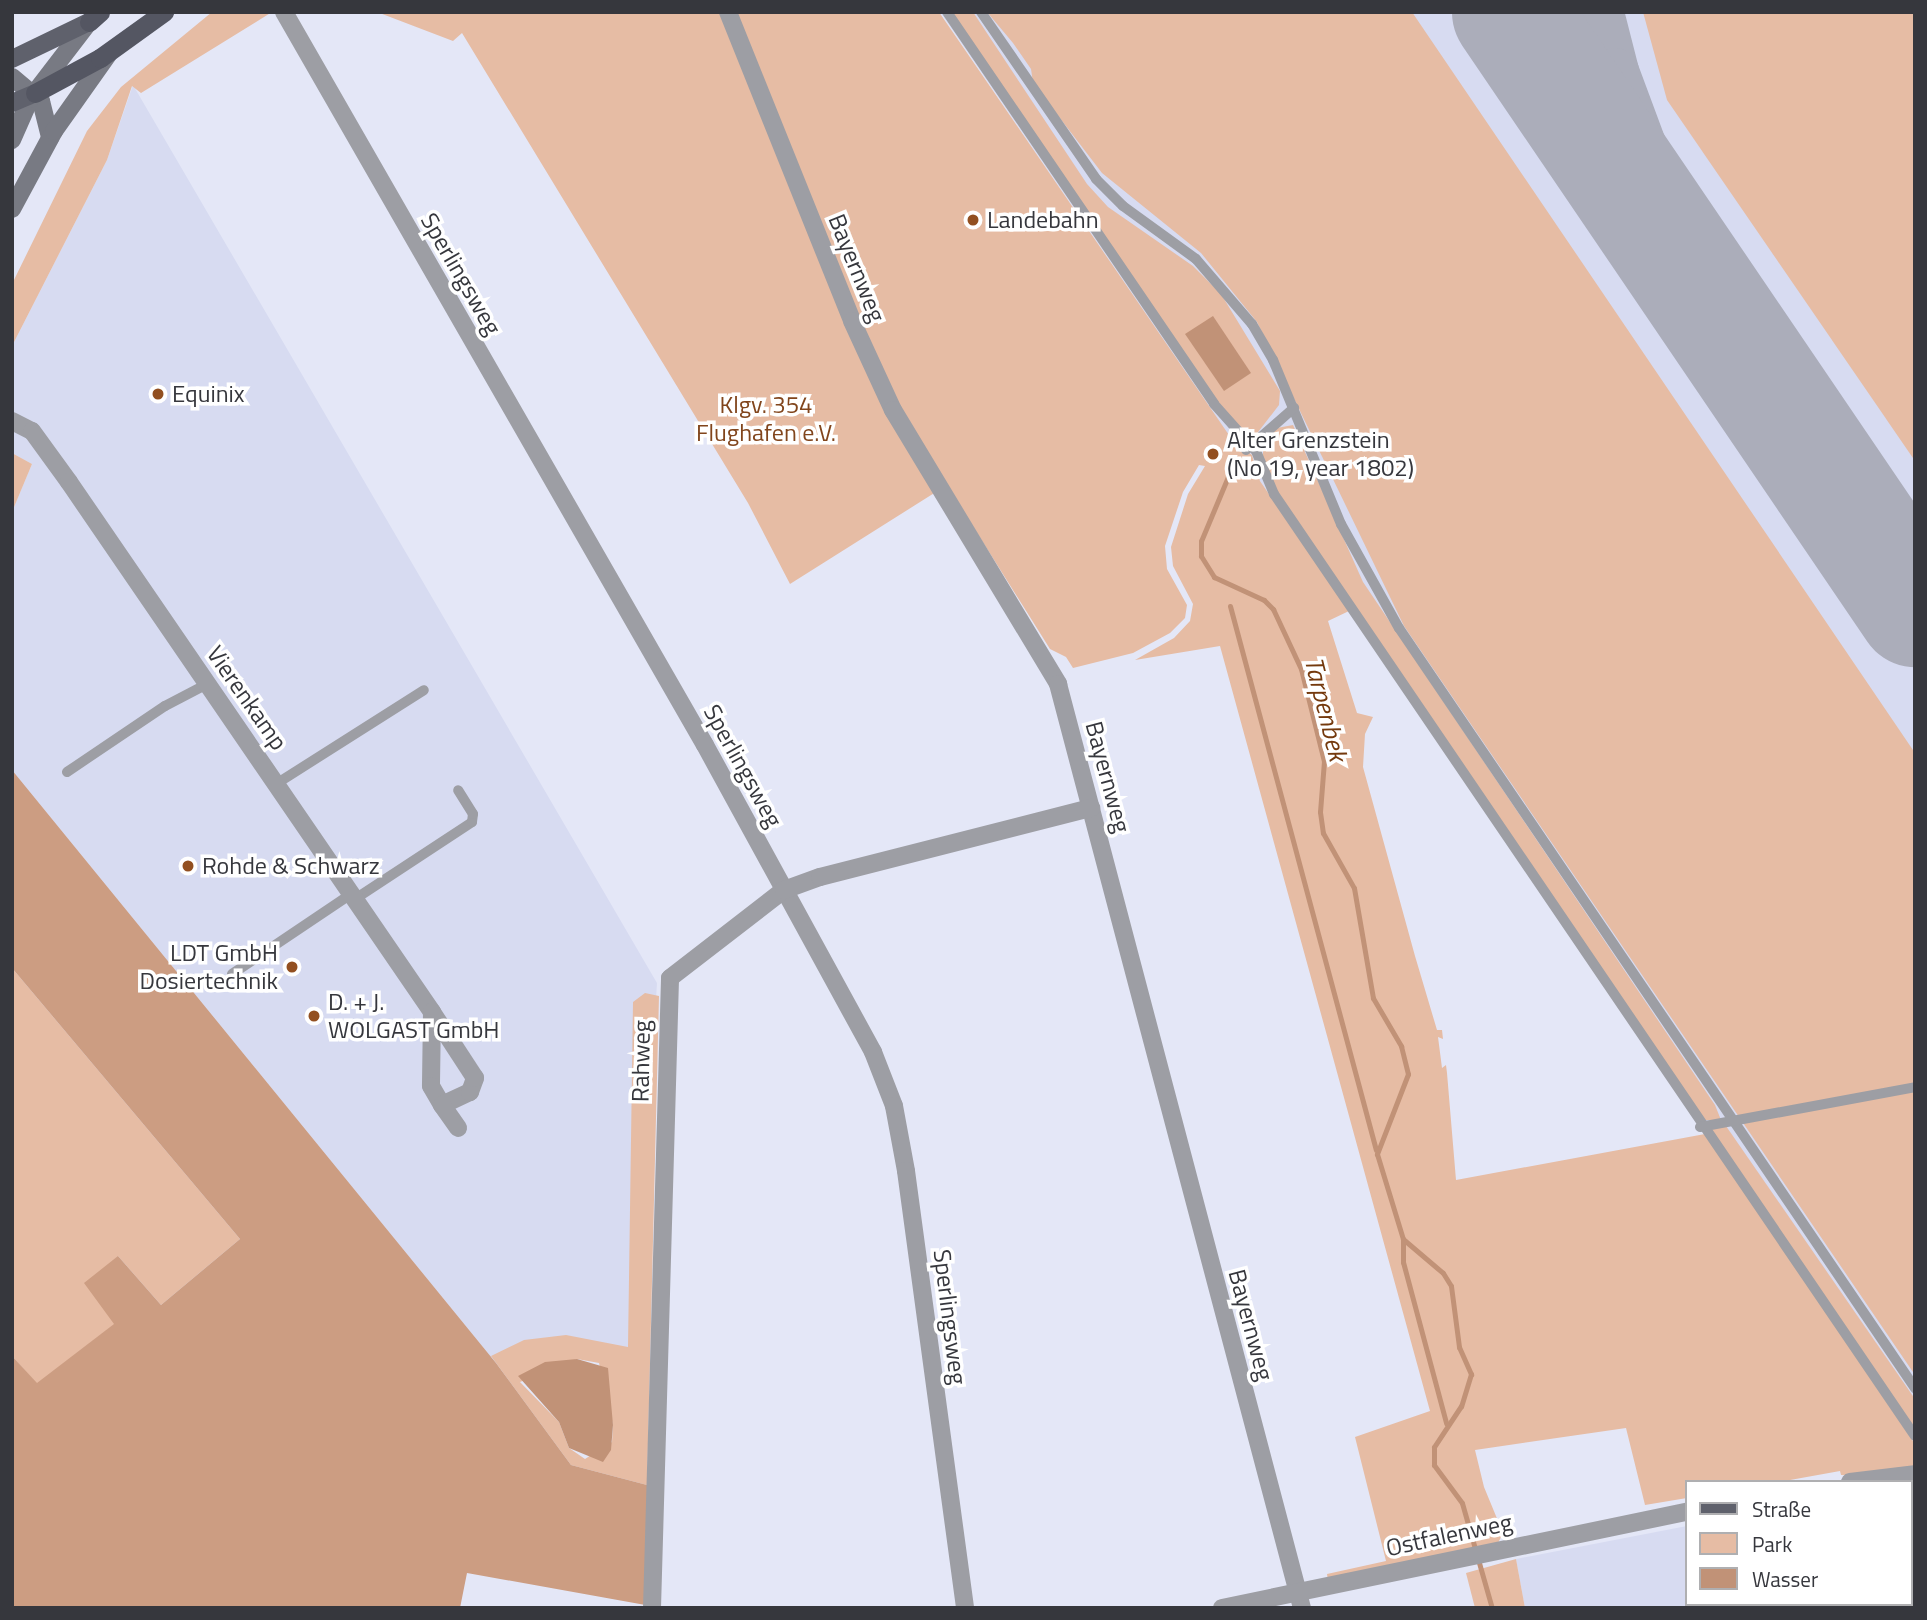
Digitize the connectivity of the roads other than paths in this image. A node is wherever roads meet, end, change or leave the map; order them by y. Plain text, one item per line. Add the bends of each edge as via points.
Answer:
1 (163, 12) edge
2 (728, 12) edge
3 (947, 12) edge
4 (981, 12) edge
5 (284, 14) edge
6 (94, 17) edge
7 (111, 51) junction
8 (12, 60) edge
9 (12, 77) edge
10 (35, 93) junction
11 (12, 103) edge
12 (50, 138) junction
13 (12, 140) edge
14 (12, 209) edge
15 (1294, 408) junction
16 (12, 421) edge
17 (1248, 447) junction
18 (207, 684) junction
19 (424, 690) dead end
20 (67, 772) dead end
21 (276, 784) junction
22 (458, 790) dead end
23 (1091, 808) junction
24 (784, 890) junction
25 (353, 896) junction
26 (232, 974) dead end
27 (432, 1013) junction
28 (1915, 1087) edge
29 (442, 1105) junction
30 (1732, 1121) junction
31 (1702, 1126) junction
32 (458, 1128) dead end
33 (1915, 1388) edge
34 (1915, 1436) edge
35 (1915, 1474) edge
36 (1866, 1480) edge
37 (1686, 1512) edge
38 (1299, 1600) edge
39 (652, 1608) edge
40 (965, 1608) edge
41 (1222, 1608) edge

1 - 7 highway
2 - 23 street, Bayernweg via 764,108 893,410 1055,676
3 - 17 lane
4 - 15 lane via 1096,179 1123,206 1196,259 1227,291 1273,359
5 - 24 street, Sperlingsweg
6 - 8 main road
6 - 10 main road
7 - 10 highway
7 - 12 main road
9 - 10 main road
10 - 11 main road
10 - 12 main road via 46,113
10 - 13 main road
12 - 14 main road
15 - 17 lane
15 - 30 lane via 1342,524 1399,628
16 - 18 street, Vierenkamp via 32,431
17 - 31 lane via 1282,505
18 - 20 lane via 165,706
18 - 21 street, Vierenkamp
19 - 21 lane
21 - 25 street, Vierenkamp
22 - 25 lane via 473,814 472,822
23 - 24 street, Rahweg
23 - 38 street, Bayernweg
24 - 39 street, Rahweg via 674,973 667,984
24 - 40 street, Sperlingsweg via 861,1028 894,1106
25 - 26 lane
25 - 27 street, Vierenkamp
27 - 29 street via 431,1086
27 - 29 street, Vierenkamp via 475,1078 470,1092
28 - 30 lane
29 - 32 street
30 - 31 lane
30 - 33 lane
31 - 34 lane
35 - 36 street
37 - 38 street, Ostfalenweg via 1652,1526 1459,1556
38 - 41 street, Ostfalenweg

